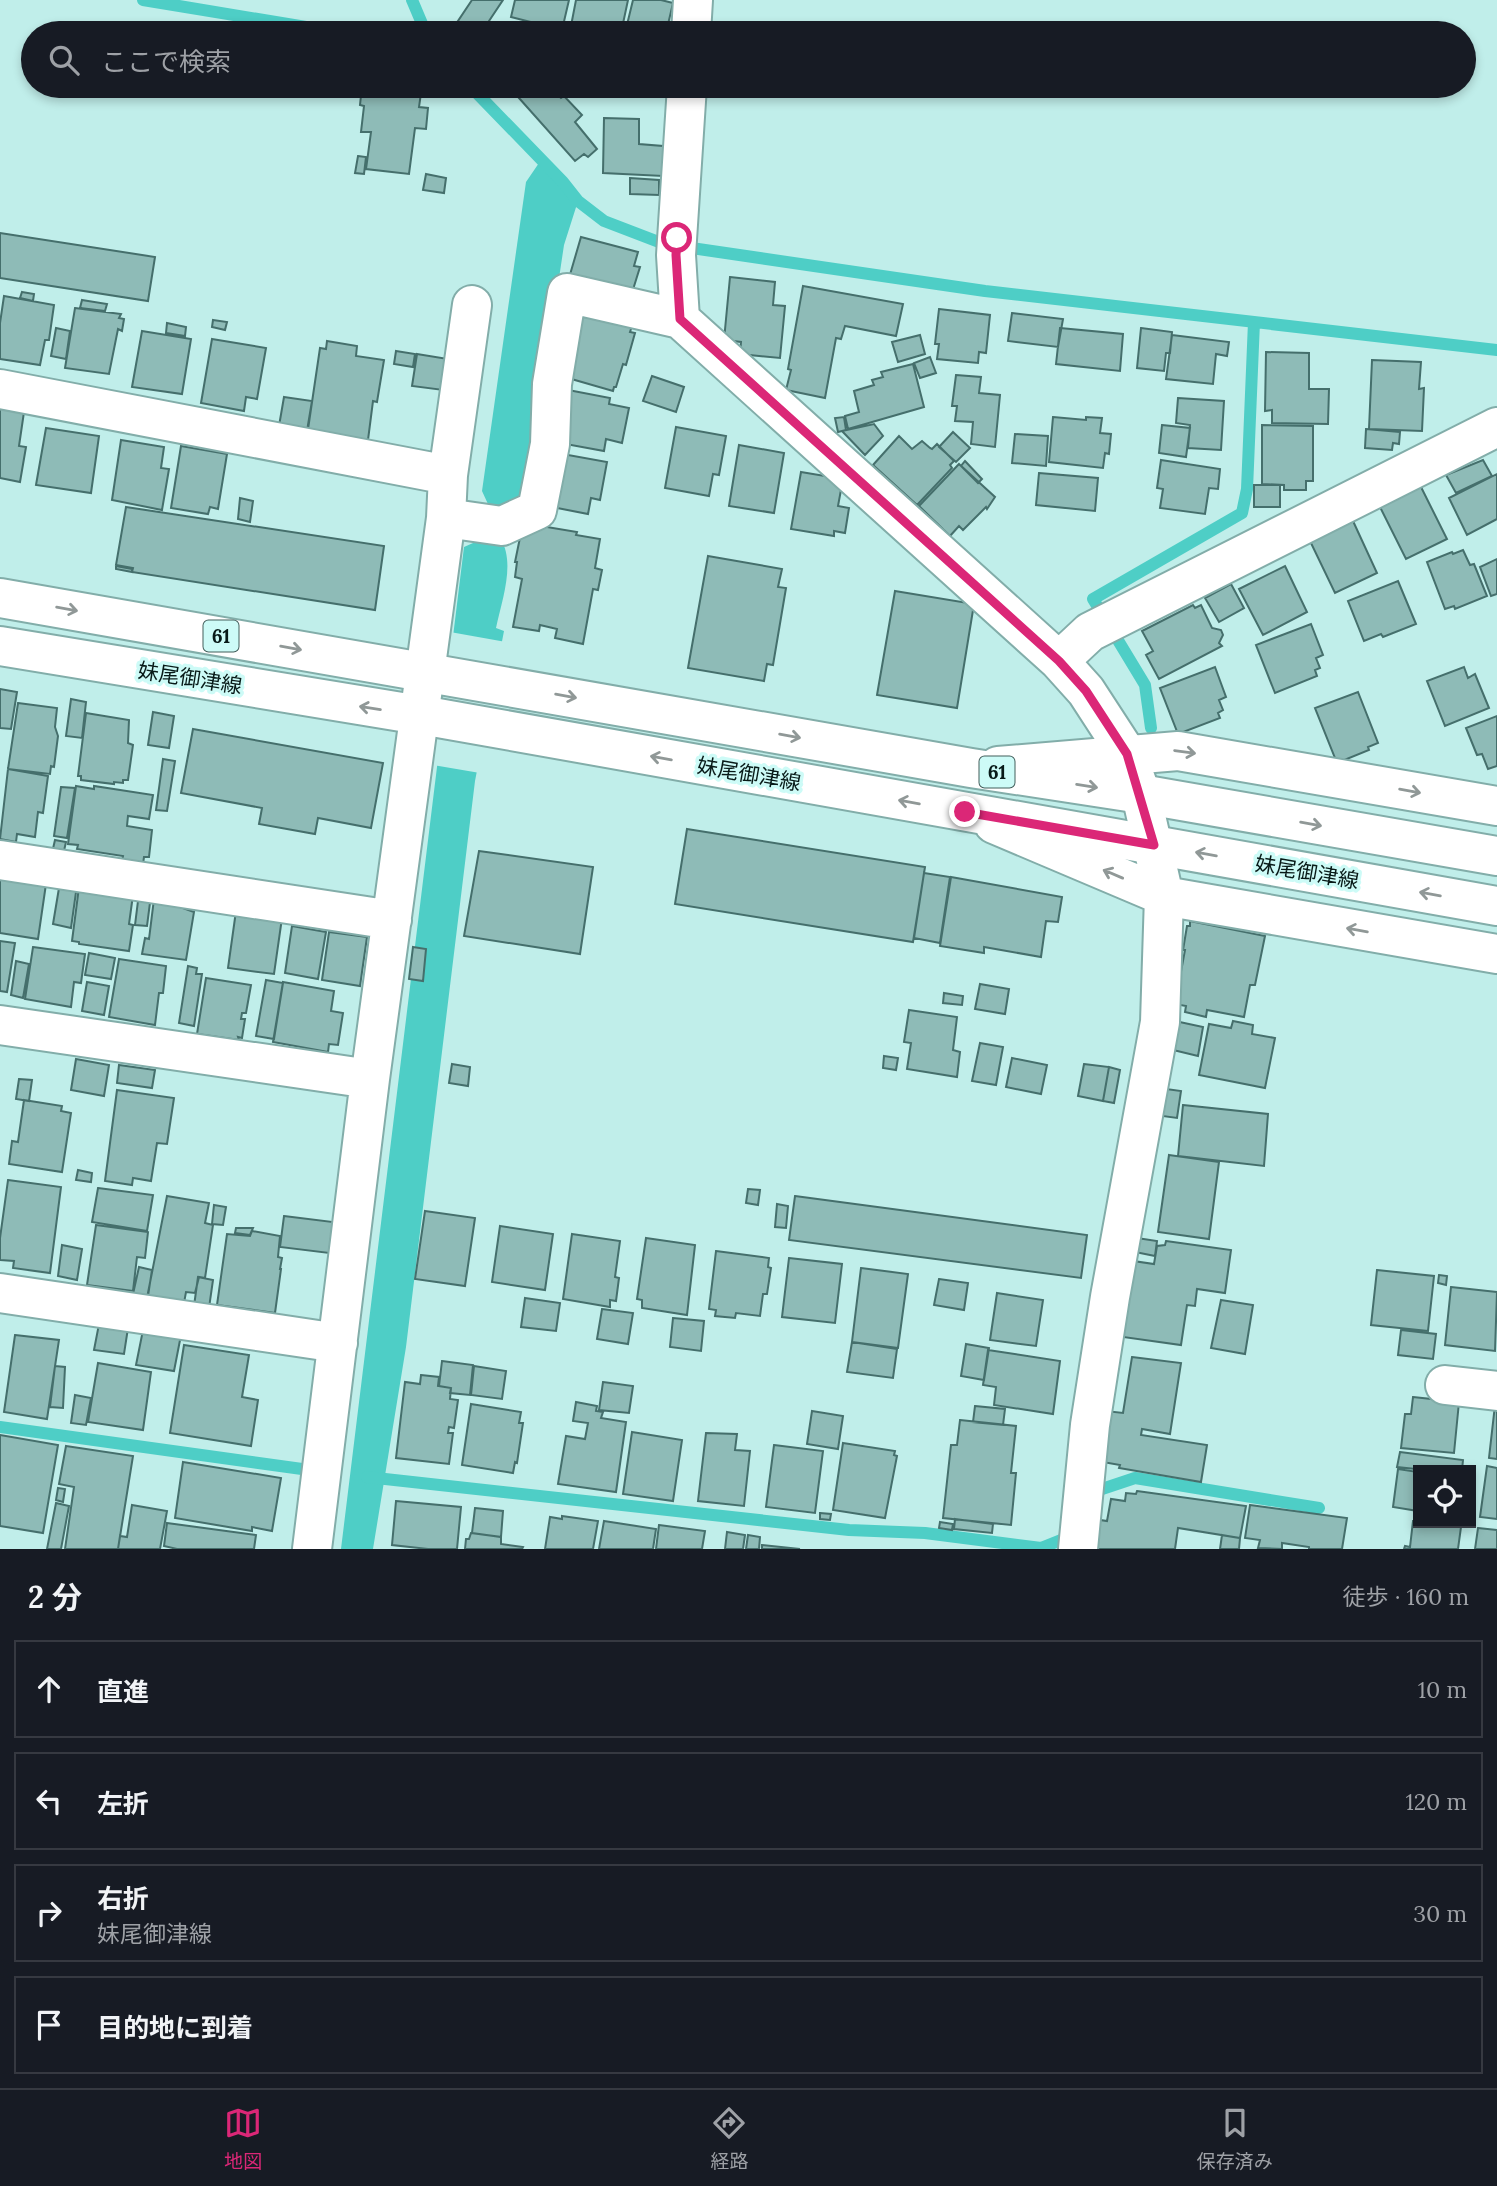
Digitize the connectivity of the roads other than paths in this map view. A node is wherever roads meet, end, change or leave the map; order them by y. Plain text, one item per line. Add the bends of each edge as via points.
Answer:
1 (693, 0) edge
2 (692, 21) edge
3 (686, 98) edge
4 (472, 305) dead end
5 (680, 319) junction
6 (0, 389) edge
7 (1497, 427) edge
8 (448, 475) junction
9 (446, 518) junction
10 (0, 598) edge
11 (0, 646) edge
12 (1059, 661) junction
13 (434, 673) junction
14 (428, 717) junction
15 (1127, 754) junction
16 (971, 768) junction
17 (1141, 794) junction
18 (1497, 806) edge
19 (965, 812) junction
20 (1154, 845) junction
21 (1497, 856) edge
22 (0, 860) edge
23 (1164, 896) junction
24 (1497, 906) edge
25 (392, 920) junction
26 (1497, 954) edge
27 (0, 1025) edge
28 (370, 1079) junction
29 (0, 1293) edge
30 (338, 1343) junction
31 (1446, 1385) dead end
32 (1497, 1391) edge
33 (312, 1549) edge
34 (1078, 1549) edge

1 - 2 street
3 - 5 street via 676,247
4 - 8 street
5 - 9 street via 567,293 552,384 550,444 537,510 496,526
5 - 12 street
6 - 8 street
7 - 12 street via 1090,632
8 - 9 street
9 - 13 street
10 -> 13 street, 61
14 -> 11 street, 妹尾御津線 / 61
12 - 15 street via 1086,691
13 - 14 street
13 -> 16 street, 61
19 -> 14 street, 妹尾御津線 / 61
14 - 25 street
15 - 16 street
15 - 17 street
15 -> 18 street via 1178,751
16 -> 17 street, 61
17 - 20 street
17 -> 21 street, 61
19 - 20 street, 妹尾御津線 / 61
23 -> 19 street
20 - 23 street
24 -> 20 street, 妹尾御津線 / 61
22 - 25 street
26 -> 23 street
23 - 34 street via 1160,1022 1090,1425
25 - 28 street
27 - 28 street
28 - 30 street
29 - 30 street
30 - 33 street
31 - 32 street

